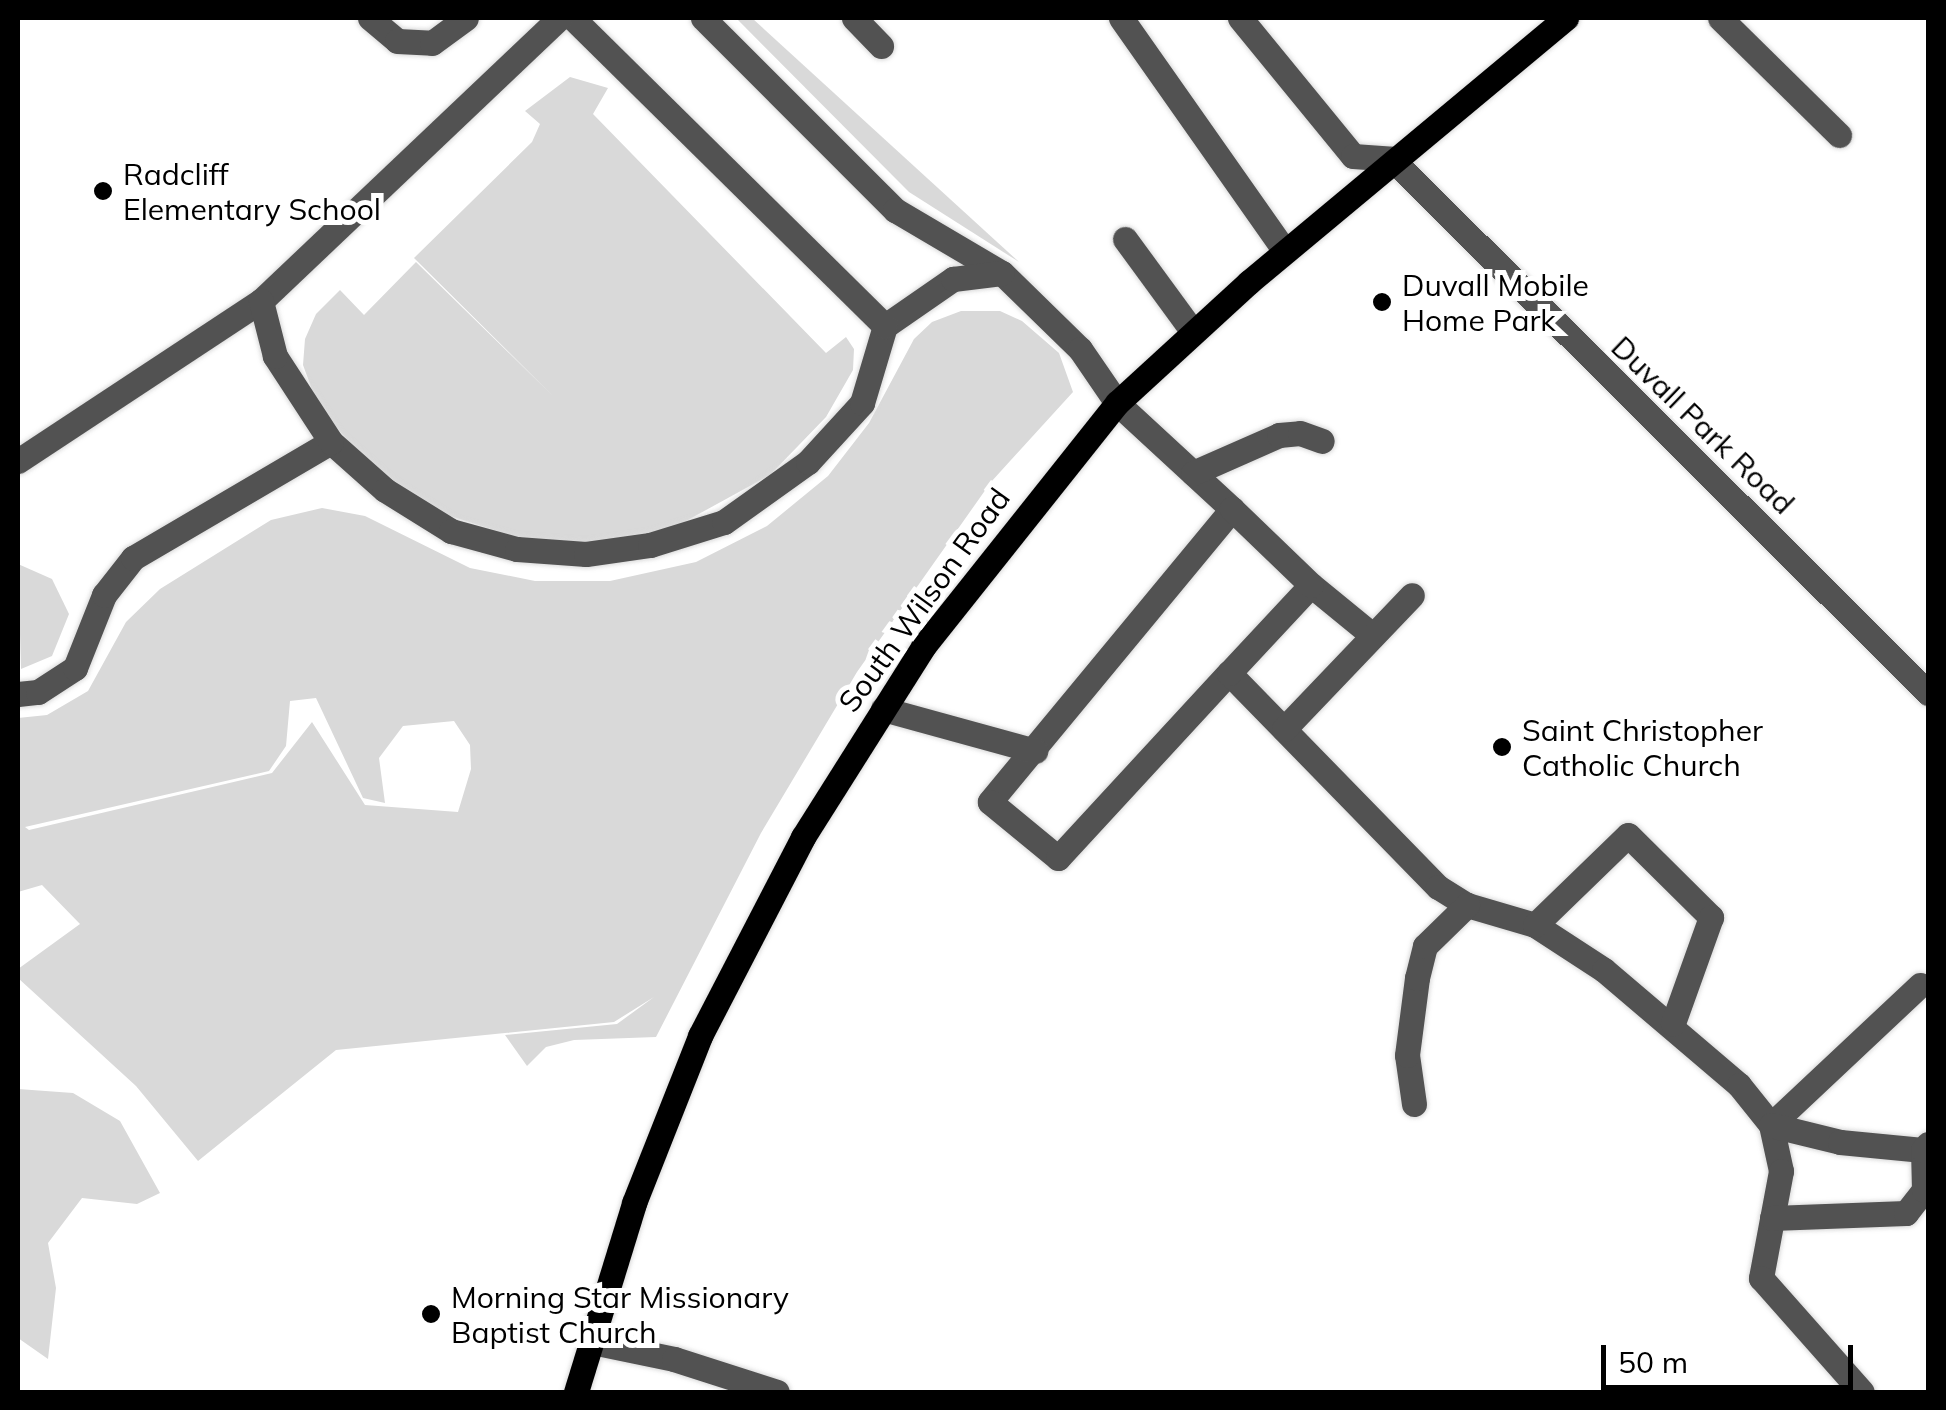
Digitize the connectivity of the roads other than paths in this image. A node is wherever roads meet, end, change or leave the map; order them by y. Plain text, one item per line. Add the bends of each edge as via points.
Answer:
1 (370, 18) edge
2 (466, 18) edge
3 (559, 18) edge
4 (574, 18) edge
5 (704, 18) edge
6 (854, 18) edge
7 (1121, 18) edge
8 (1240, 18) edge
9 (1566, 18) edge
10 (1720, 18) edge
11 (881, 46) dead end
12 (1840, 135) dead end
13 (1392, 159) junction
14 (1124, 239) dead end
15 (1285, 250) junction
16 (1002, 273) junction
17 (261, 301) junction
18 (885, 326) junction
19 (1193, 332) junction
20 (1117, 403) junction
21 (1322, 441) dead end
22 (331, 442) junction
23 (18, 461) edge
24 (1192, 473) junction
25 (1232, 510) junction
26 (1311, 585) junction
27 (1412, 594) dead end
28 (1372, 635) junction
29 (1230, 673) junction
30 (1928, 693) edge
31 (18, 694) edge
32 (883, 709) junction
33 (1284, 729) junction
34 (1035, 751) junction
35 (1467, 906) junction
36 (1535, 925) junction
37 (1920, 986) dead end
38 (1673, 1022) junction
39 (1414, 1104) dead end
40 (1771, 1125) junction
41 (1926, 1147) edge
42 (1772, 1218) junction
43 (592, 1342) junction
44 (576, 1392) edge
45 (778, 1392) edge
46 (1862, 1392) edge

1 - 2 street via 397,42 432,42
3 - 17 street
4 - 18 street
5 - 16 street via 895,210
6 - 11 street
7 - 15 street
8 - 13 street via 1353,156
9 - 13 main road, South Wilson Road
10 - 12 street
13 - 15 main road, South Wilson Road
13 - 30 street, Duvall Park Road
14 - 19 street
15 - 19 main road, South Wilson Road
16 - 18 street via 953,280
16 - 20 street via 1080,349
17 - 22 street via 275,356
17 - 23 street
18 - 22 street via 862,403 808,462 724,522 650,545 586,554 518,550 450,531 385,490
19 - 20 main road, South Wilson Road
20 - 24 street
20 - 32 main road, South Wilson Road via 1004,539
21 - 24 street via 1300,433 1279,436
22 - 31 street via 134,558 104,596 75,668 38,692
24 - 25 street
25 - 26 street
25 - 34 street
26 - 28 street
26 - 29 street
27 - 28 street
28 - 33 street
29 - 33 street
29 - 34 street via 1058,858 990,802
32 - 34 street
32 - 43 main road, South Wilson Road via 804,837 700,1036 634,1203
33 - 35 street via 1438,887
35 - 36 street
35 - 39 street via 1425,946 1416,978 1407,1056
36 - 38 street
36 - 38 street via 1628,835 1711,917
37 - 40 street
38 - 40 street
40 - 41 street via 1840,1142
40 - 42 street via 1781,1171
41 - 42 street via 1924,1190 1906,1213
42 - 46 street via 1762,1278
43 - 44 main road, South Wilson Road
43 - 45 street via 674,1358

